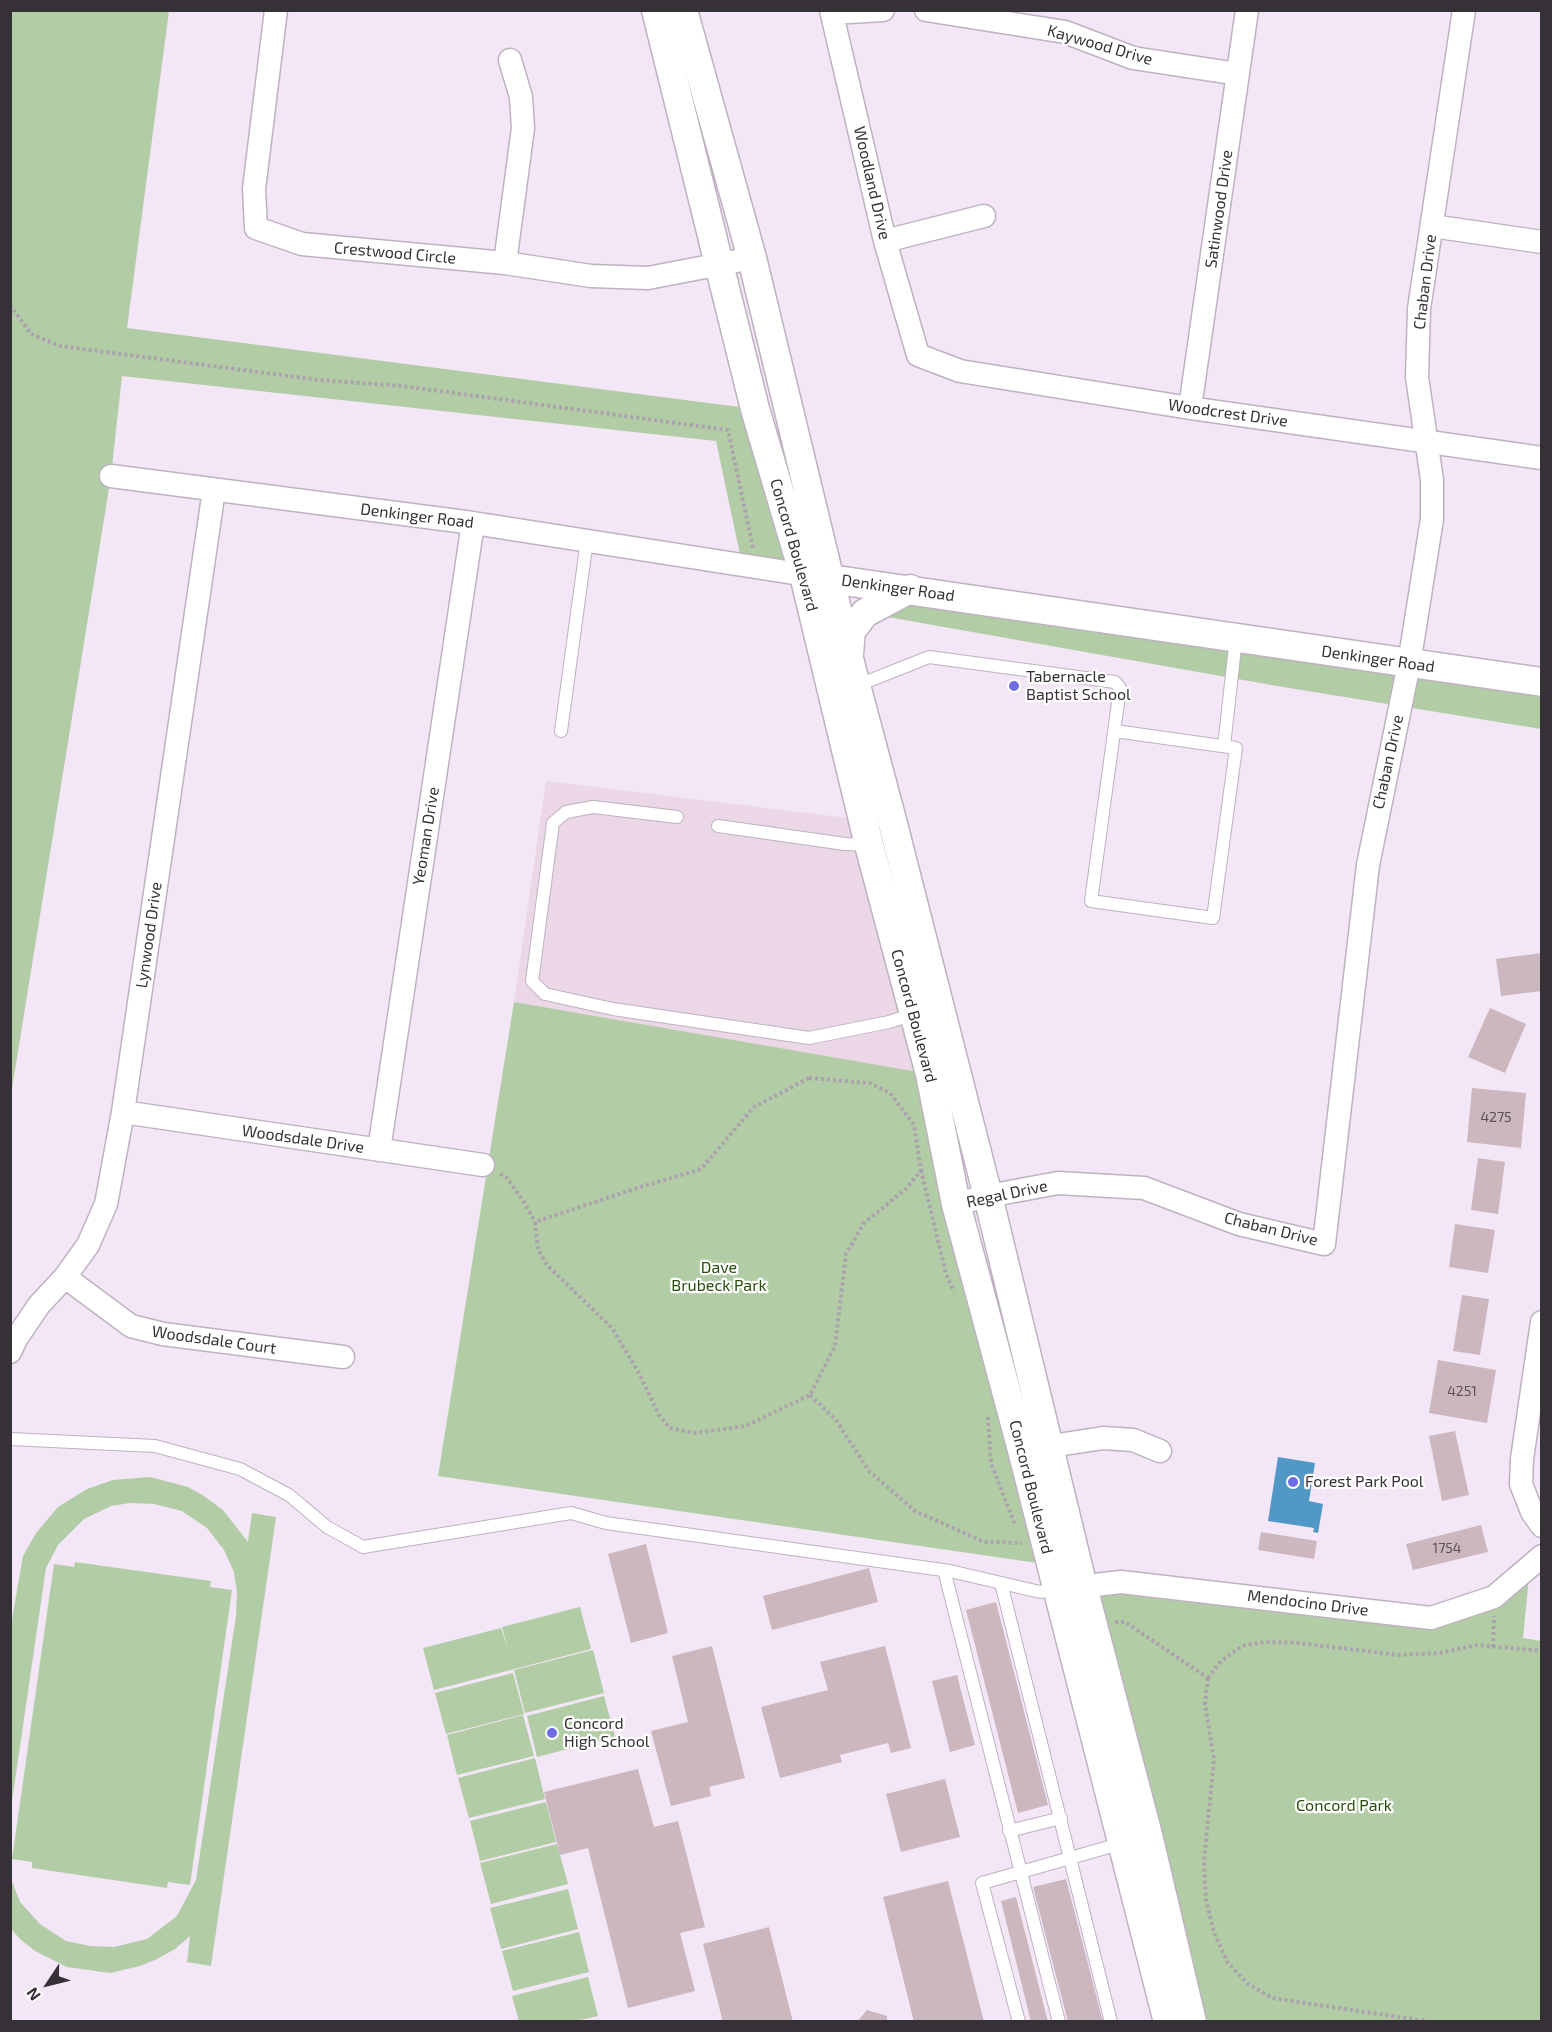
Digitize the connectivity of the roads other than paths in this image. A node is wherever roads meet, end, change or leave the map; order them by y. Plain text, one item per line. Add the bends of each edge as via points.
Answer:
1 (276, 10) edge
2 (656, 10) edge
3 (683, 10) edge
4 (883, 10) edge
5 (926, 10) edge
6 (1247, 10) edge
7 (1464, 10) edge
8 (831, 12) edge
9 (510, 60) dead end
10 (1238, 74) junction
11 (984, 216) dead end
12 (1432, 226) junction
13 (885, 241) junction
14 (1542, 242) edge
15 (752, 258) junction
16 (505, 263) junction
17 (718, 265) junction
18 (918, 355) joint
19 (1190, 408) junction
20 (1425, 440) junction
21 (1542, 458) edge
22 (111, 476) dead end
23 (214, 490) junction
24 (473, 523) junction
25 (587, 540) junction
26 (817, 577) junction
27 (910, 589) junction
28 (1236, 638) junction
29 (1409, 664) junction
30 (852, 672) junction
31 (1542, 682) edge
32 (561, 731) dead end
33 (1115, 731) junction
34 (1224, 746) junction
35 (677, 818) dead end
36 (718, 826) dead end
37 (869, 845) junction
38 (914, 1014) junction
39 (123, 1112) junction
40 (379, 1150) junction
41 (483, 1166) road end
42 (1058, 1183) joint
43 (988, 1196) junction
44 (956, 1204) junction
45 (65, 1277) junction
46 (1542, 1322) edge
47 (10, 1352) edge
48 (344, 1357) dead end
49 (10, 1439) edge
50 (1035, 1448) junction
51 (1160, 1451) dead end
52 (1542, 1526) edge
53 (1542, 1556) edge
54 (944, 1570) junction
55 (1001, 1583) junction
56 (1070, 1588) junction
57 (1061, 1818) junction
58 (1009, 1831) junction
59 (1123, 1842) junction
60 (1071, 1858) junction
61 (1020, 1872) junction
62 (1019, 2022) edge
63 (1059, 2022) edge
64 (1111, 2022) edge
65 (1168, 2022) edge
66 (1192, 2022) edge

1 - 16 street, Crestwood Circle via 254,189 256,228 302,244
2 - 17 street, Concord Boulevard
3 - 15 street, Concord Boulevard
4 - 8 street
5 - 10 street, Kaywood Drive via 1065,32 1133,58
6 - 10 street, Satinwood Drive
7 - 12 street, Chaban Drive
8 - 13 street, Woodland Drive
9 - 16 street via 521,97 524,128
10 - 19 street, Satinwood Drive
11 - 13 street
12 - 14 street
12 - 20 street, Chaban Drive via 1419,309 1417,366
13 - 18 street, Woodland Drive
15 - 17 street, Crestwood Circle
15 - 26 street, Concord Boulevard
16 - 17 street, Crestwood Circle via 591,276 648,278
17 - 26 street, Concord Boulevard via 755,409
18 - 19 street, Woodcrest Drive via 960,371
19 - 20 street, Woodcrest Drive
20 - 21 street, Woodcrest Drive
20 - 29 street, Chaban Drive via 1432,480 1432,519
22 - 23 street, Denkinger Road
23 - 24 street, Denkinger Road
23 - 39 street, Lynwood Drive
24 - 25 street, Denkinger Road
24 - 40 street, Yeoman Drive
25 - 26 street, Denkinger Road
25 - 32 lane
26 - 27 street, Denkinger Road
26 - 30 street, Concord Boulevard
26 - 37 street, Concord Boulevard
27 - 28 street, Denkinger Road
27 - 30 street via 865,613 851,631
28 - 29 street, Denkinger Road
28 - 34 lane
29 - 31 street, Denkinger Road
29 - 42 street, Chaban Drive via 1368,865 1324,1244 1239,1224 1144,1188
30 - 33 lane via 929,657 1114,682 1120,688
30 - 43 street, Concord Boulevard
33 - 34 lane
33 - 34 lane via 1091,901 1213,918 1236,748
35 - 38 lane via 593,807 566,812 553,823 532,981 545,994 613,1009 809,1038
36 - 37 lane
37 - 38 street, Concord Boulevard
38 - 44 street, Concord Boulevard
39 - 40 street, Woodsdale Drive
39 - 45 street, Lynwood Drive via 106,1204 88,1245
40 - 41 street, Woodsdale Drive
42 - 43 street, Regal Drive
43 - 44 street, Regal Drive
43 - 50 street, Concord Boulevard
44 - 50 street, Concord Boulevard
45 - 47 street, Lynwood Drive via 39,1305
45 - 48 street, Woodsdale Court via 131,1326 163,1334
46 - 52 street via 1521,1484
49 - 54 lane via 155,1446 240,1469 289,1495 327,1527 363,1546 571,1513 606,1523
50 - 51 street via 1103,1438 1133,1440
50 - 56 street, Concord Boulevard
53 - 56 street, Mendocino Drive via 1494,1597 1431,1617 1121,1582
54 - 55 lane
54 - 58 lane
55 - 56 lane via 1040,1592
55 - 57 lane
56 - 59 street, Concord Boulevard
56 - 66 street, Concord Boulevard via 1093,1622
57 - 58 lane
57 - 60 lane
58 - 61 lane
59 - 60 lane
59 - 65 street, Concord Boulevard
59 - 66 street via 1140,1858 1177,2007
60 - 61 lane
60 - 64 lane
61 - 62 lane via 982,1883
61 - 63 lane

